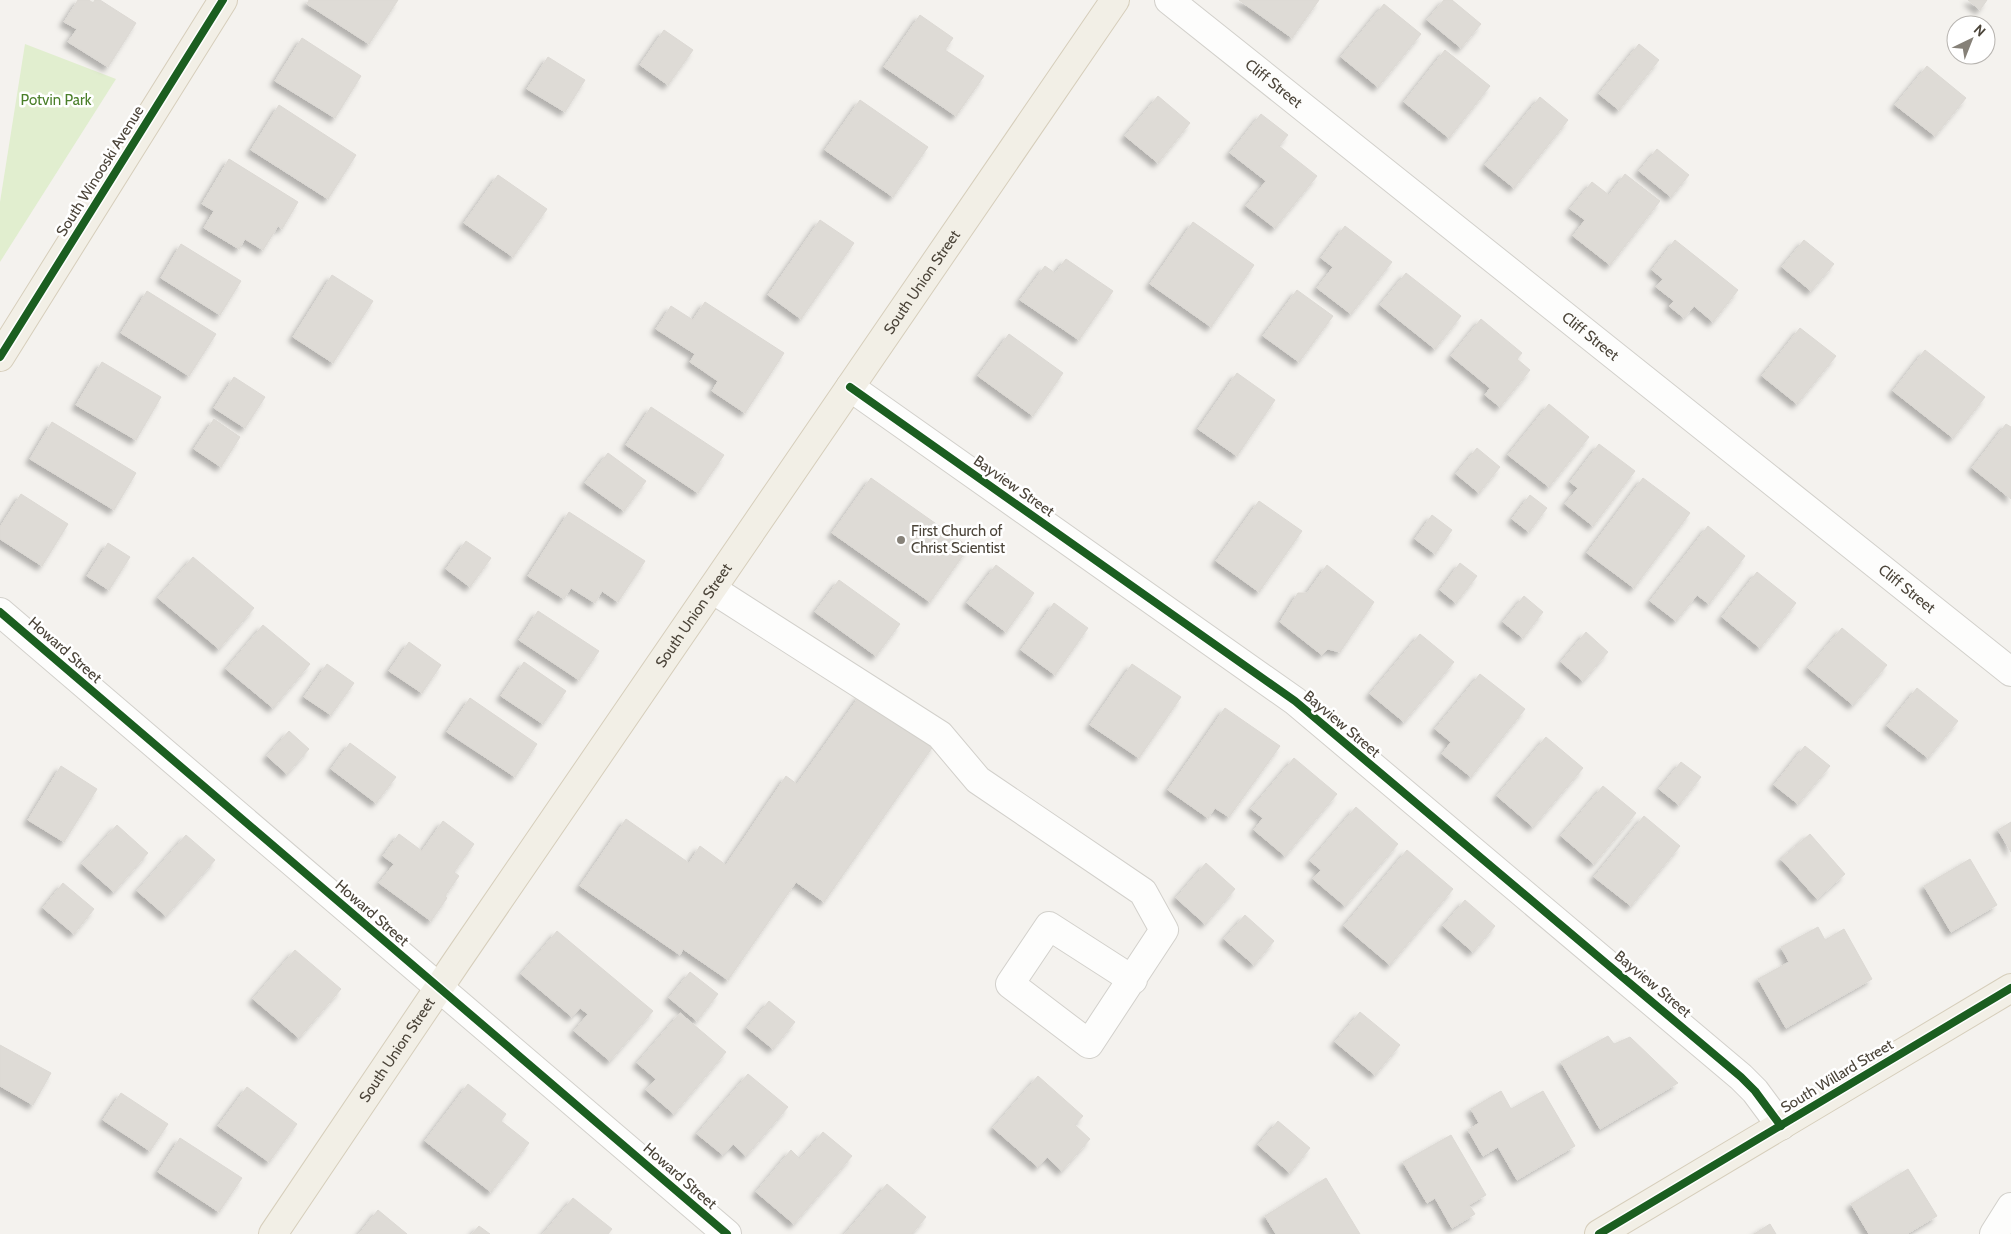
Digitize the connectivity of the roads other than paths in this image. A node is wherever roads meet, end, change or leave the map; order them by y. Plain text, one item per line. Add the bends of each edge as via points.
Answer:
1 (223, 0) edge
2 (1115, 0) edge
3 (1169, 0) edge
4 (0, 357) edge
5 (850, 387) junction
6 (712, 589) junction
7 (0, 612) edge
8 (2011, 672) edge
9 (1133, 980) junction
10 (439, 988) junction
11 (2011, 988) edge
12 (1781, 1126) junction
13 (2011, 1207) edge
14 (273, 1234) edge
15 (727, 1234) edge
16 (1599, 1234) edge
17 (1994, 1234) edge

1 - 4 main road, South Winooski Avenue
2 - 5 main road, South Union Street
3 - 8 street, Cliff Street
5 - 6 main road, South Union Street
5 - 12 street, Bayview Street via 1295,701 1741,1077 1755,1090
6 - 9 street via 940,735 978,780 1143,892 1164,930
6 - 10 main road, South Union Street
7 - 10 street, Howard Street
9 - 9 street via 1089,1044 1010,984 1049,926
10 - 14 main road, South Union Street
10 - 15 street, Howard Street
11 - 12 main road, South Willard Street
12 - 16 main road, South Willard Street
13 - 17 street

